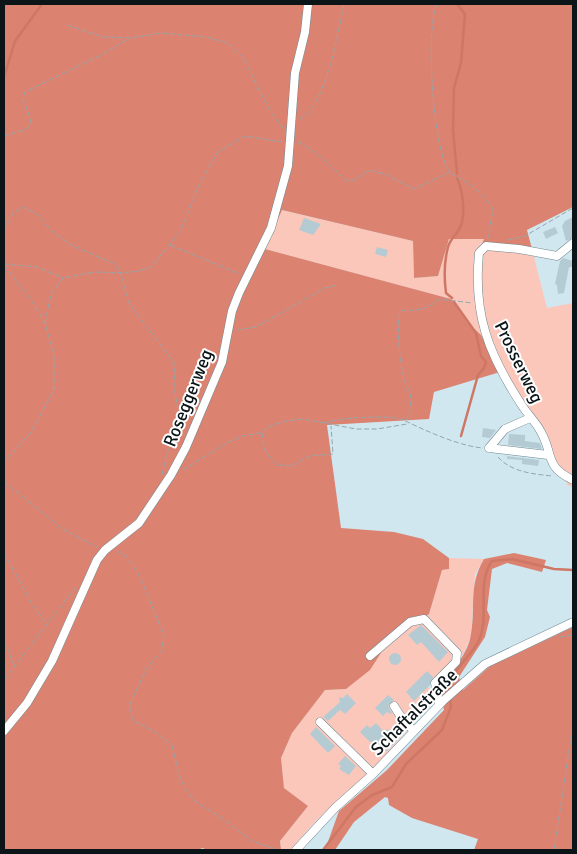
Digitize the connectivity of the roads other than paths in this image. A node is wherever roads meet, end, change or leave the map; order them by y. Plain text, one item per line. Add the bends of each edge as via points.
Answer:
1 (308, 4) edge
2 (573, 243) edge
3 (530, 418) junction
4 (548, 456) junction
5 (573, 480) edge
6 (573, 622) edge
7 (370, 656) dead end
8 (442, 703) junction
9 (394, 706) dead end
10 (320, 722) dead end
11 (4, 731) edge
12 (414, 731) junction
13 (372, 774) junction
14 (296, 850) edge

1 - 11 street, Roseggerweg via 305,32 294,73 288,166 271,228 232,312 222,362 171,476 139,523 107,548 91,570 52,661 27,703
2 - 3 street, Prosserweg via 556,256 486,246 479,253 478,303 488,341
3 - 4 street, Prosserweg via 541,432
3 - 4 street via 506,429 489,448
4 - 5 street, Prosserweg via 552,464
6 - 8 street, Schaftalstraße via 485,664
7 - 8 street via 410,622 424,619 457,653 456,662 435,683
8 - 12 street, Schaftalstraße
9 - 12 street
10 - 13 street
12 - 13 street, Schaftalstraße
13 - 14 street, Schaftalstraße

